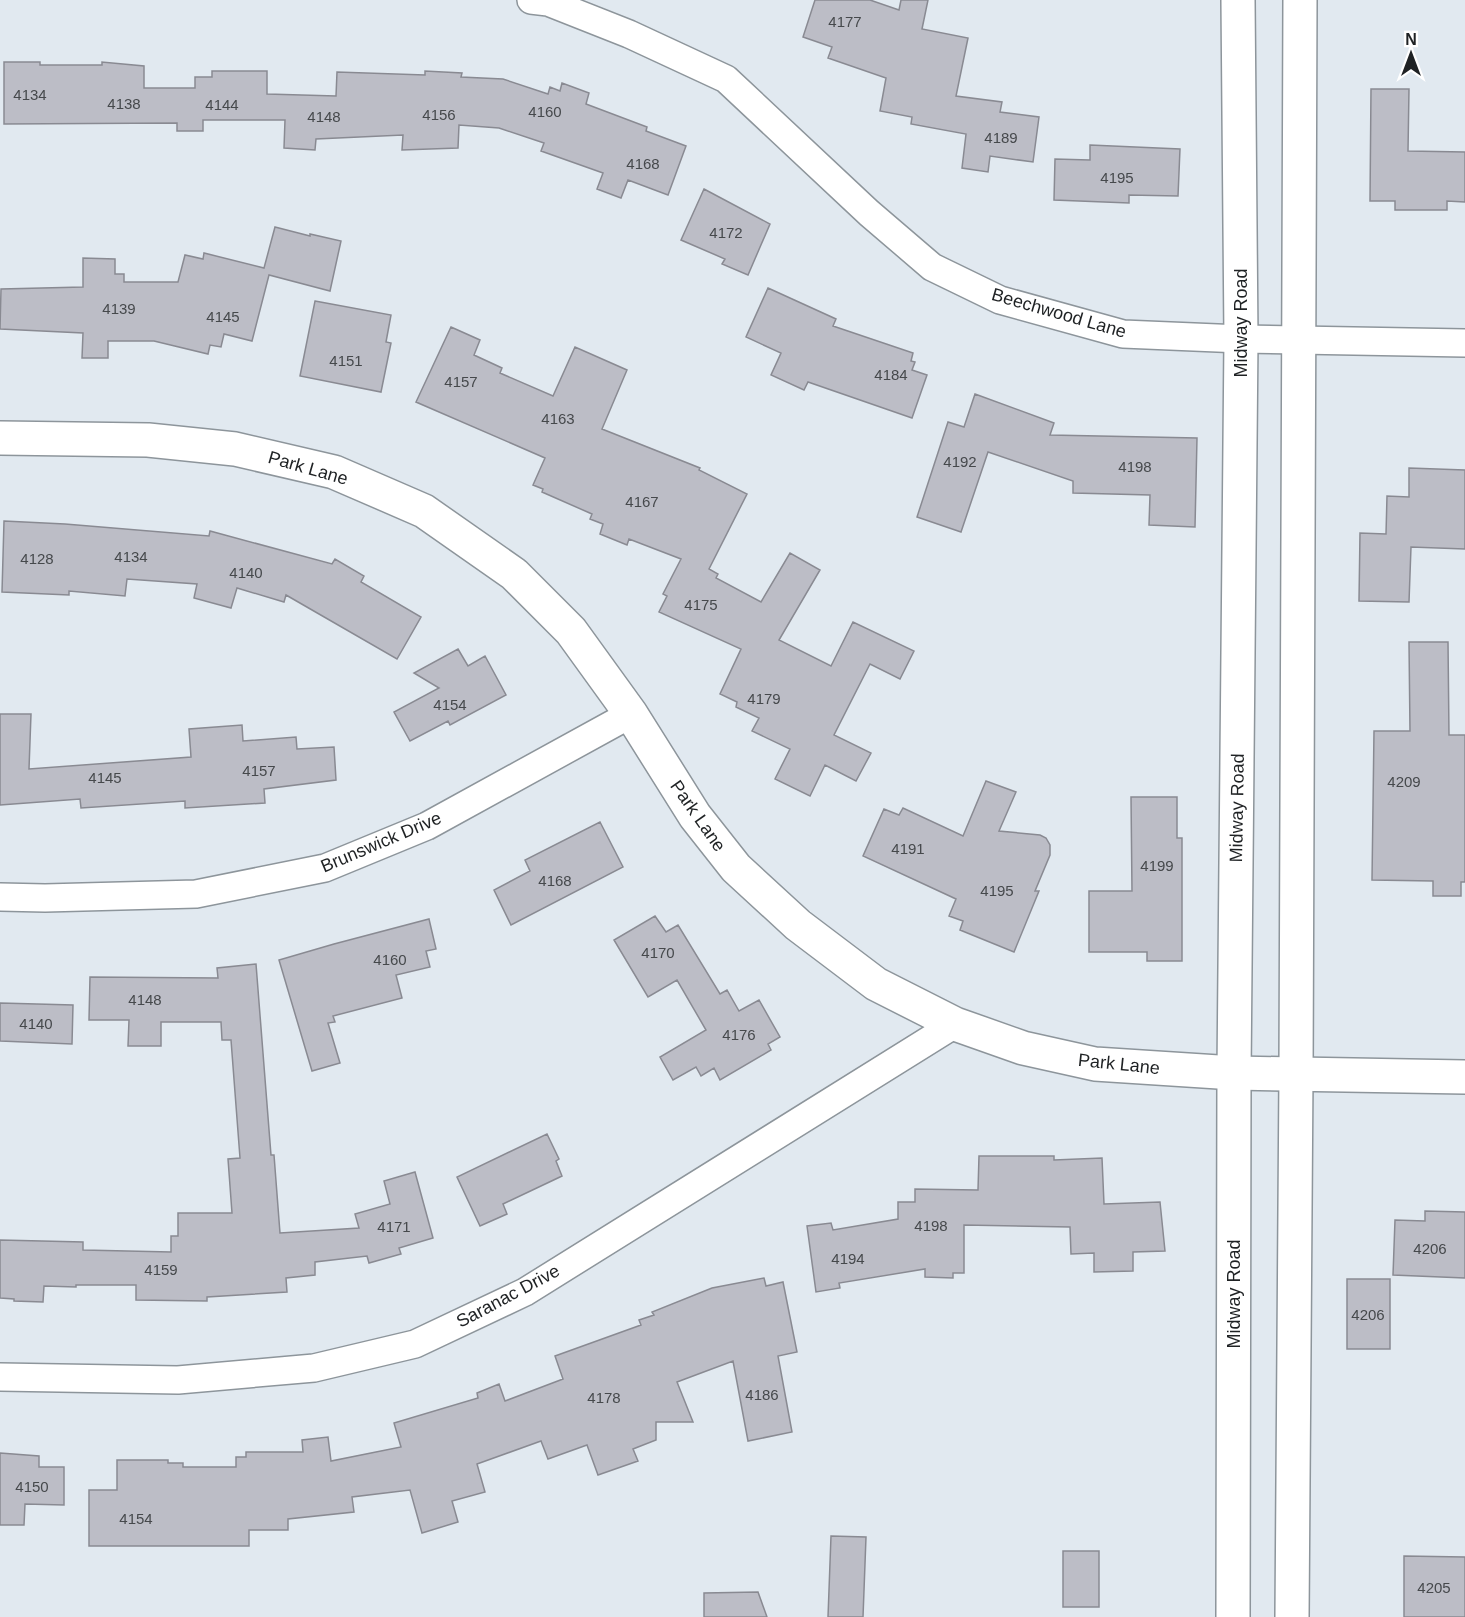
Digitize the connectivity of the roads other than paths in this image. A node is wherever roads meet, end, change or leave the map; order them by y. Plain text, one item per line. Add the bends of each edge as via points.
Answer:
1 (531, 0) edge
2 (1238, 0) edge
3 (1300, 0) edge
4 (1241, 339) junction
5 (1299, 340) junction
6 (1465, 343) edge
7 (0, 438) edge
8 (631, 714) junction
9 (0, 897) edge
10 (955, 1024) junction
11 (1234, 1073) junction
12 (1296, 1074) junction
13 (1465, 1077) edge
14 (0, 1377) edge
15 (1233, 1617) edge
16 (1292, 1617) edge

1 - 4 street, Beechwood Lane via 629,34 726,79 932,267 1000,300 1123,334
2 - 4 main road, Midway Road
3 - 5 main road
4 - 5 street, Beechwood Lane
4 - 11 main road, Midway Road
5 - 6 street, Beechwood Lane
5 - 12 main road
7 - 8 main road, Park Lane via 148,440 235,449 334,472 424,511 514,574 571,631
8 - 9 street, Brunswick Drive via 427,826 325,868 196,894
8 - 10 main road, Park Lane via 695,816 736,868 798,925 876,984
10 - 11 main road, Park Lane via 1023,1048 1095,1064
10 - 14 street, Saranac Drive via 525,1292 415,1344 314,1368 178,1380
11 - 12 main road, Park Lane
11 - 15 main road, Midway Road
12 - 13 main road, Park Lane
12 - 16 main road

